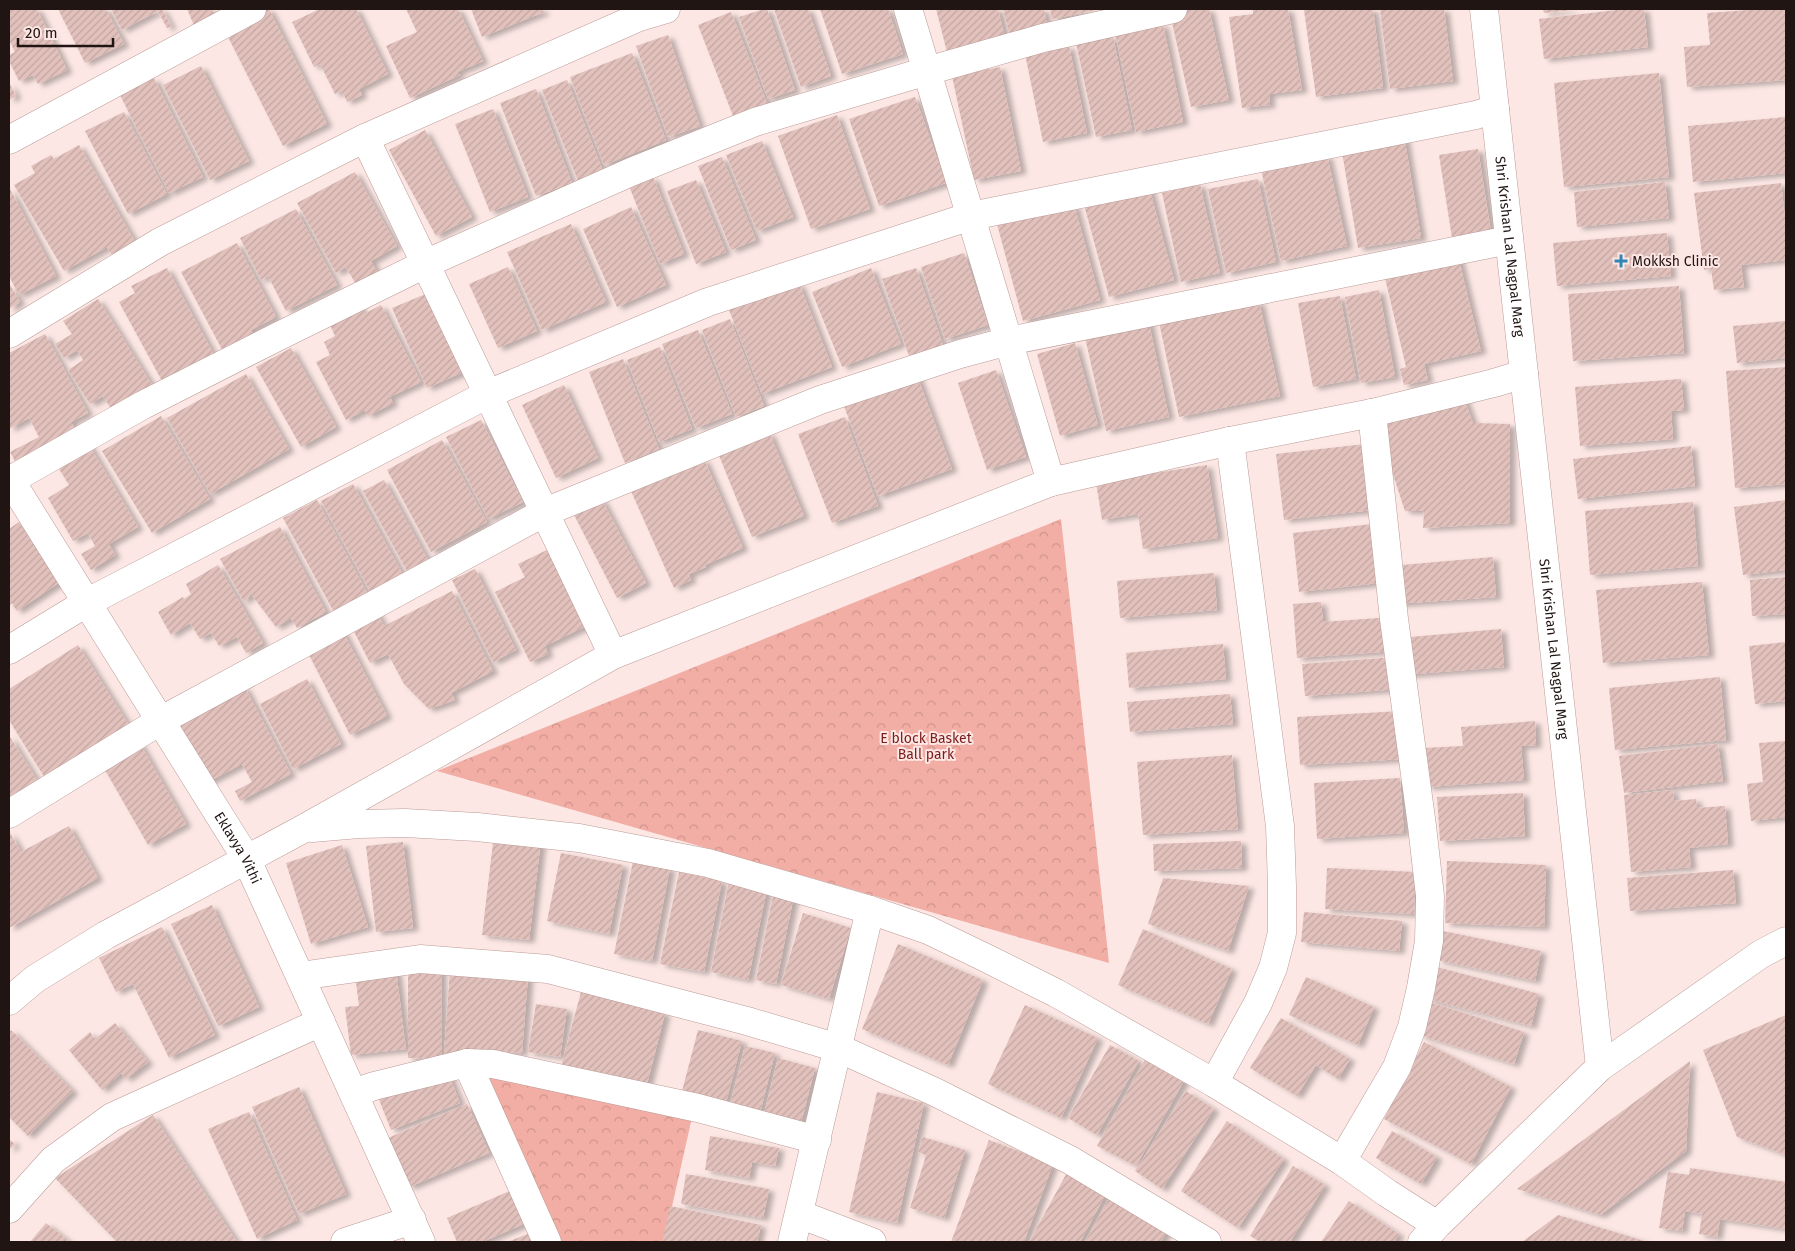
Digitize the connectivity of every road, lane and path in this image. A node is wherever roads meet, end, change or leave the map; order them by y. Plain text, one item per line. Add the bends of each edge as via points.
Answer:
1 (252, 9) edge
2 (666, 9) edge
3 (908, 9) edge
4 (1173, 9) edge
5 (1484, 9) edge
6 (927, 70) junction
7 (1495, 109) junction
8 (365, 138) junction
9 (9, 140) edge
10 (971, 216) junction
11 (1509, 240) junction
12 (425, 264) junction
13 (9, 334) edge
14 (1009, 341) junction
15 (1524, 374) junction
16 (488, 394) junction
17 (1372, 413) junction
18 (1230, 441) junction
19 (9, 480) edge
20 (1051, 482) junction
21 (545, 512) junction
22 (86, 603) junction
23 (9, 650) edge
24 (613, 655) junction
25 (160, 721) junction
26 (9, 814) edge
27 (301, 830) junction
28 (246, 858) junction
29 (870, 910) junction
30 (1786, 941) edge
31 (300, 976) junction
32 (9, 1001) edge
33 (321, 1022) junction
34 (838, 1048) junction
35 (467, 1062) junction
36 (1600, 1067) junction
37 (1214, 1082) junction
38 (354, 1093) junction
39 (816, 1140) junction
40 (1342, 1161) junction
41 (9, 1209) edge
42 (799, 1214) junction
43 (416, 1231) edge
44 (1430, 1234) edge
45 (345, 1242) edge
46 (547, 1242) edge
47 (792, 1242) edge
48 (872, 1242) edge
49 (1207, 1242) edge

1 - 9 street
2 - 8 street via 640,17
3 - 6 street
4 - 6 street via 1043,38
5 - 7 street, Shri Krishan Lal Nagpal Marg
6 - 10 street
6 - 12 street via 755,122 631,172
7 - 10 street
7 - 11 street, Shri Krishan Lal Nagpal Marg
8 - 12 street
8 - 13 street via 160,242
10 - 14 street
10 - 16 street via 708,302
11 - 14 street
11 - 15 street, Shri Krishan Lal Nagpal Marg
12 - 16 street
12 - 19 street via 143,405
14 - 20 street
14 - 21 street via 820,400
15 - 17 street
15 - 36 street, Shri Krishan Lal Nagpal Marg
16 - 21 street
16 - 22 street
17 - 18 street
17 - 40 street via 1394,619 1430,896 1429,941 1412,1027 1397,1067
18 - 20 street
18 - 37 street via 1280,826 1282,933 1273,968 1258,1003
19 - 22 street, Eklavya Vithi
20 - 24 street
21 - 24 street
21 - 25 street
22 - 23 street
22 - 25 street, Eklavya Vithi
24 - 27 street
25 - 26 street
25 - 28 street, Eklavya Vithi
27 - 28 street
27 - 29 street via 405,823 476,826 579,838 708,863
28 - 31 street, Eklavya Vithi
28 - 32 street via 106,935 35,980
29 - 34 street
29 - 37 street via 928,930 1056,993
30 - 36 street via 1761,954
31 - 33 street, Eklavya Vithi
31 - 34 street via 420,959 548,969
33 - 38 street, Eklavya Vithi
33 - 41 street via 112,1118 52,1160
34 - 39 street
34 - 49 street via 935,1092 1070,1160
35 - 38 street
35 - 39 street via 493,1064 698,1108
35 - 46 street
36 - 44 street
37 - 40 street
38 - 43 street, Eklavya Vithi
39 - 42 street
40 - 44 street
42 - 47 street
42 - 48 street
43 - 45 street

